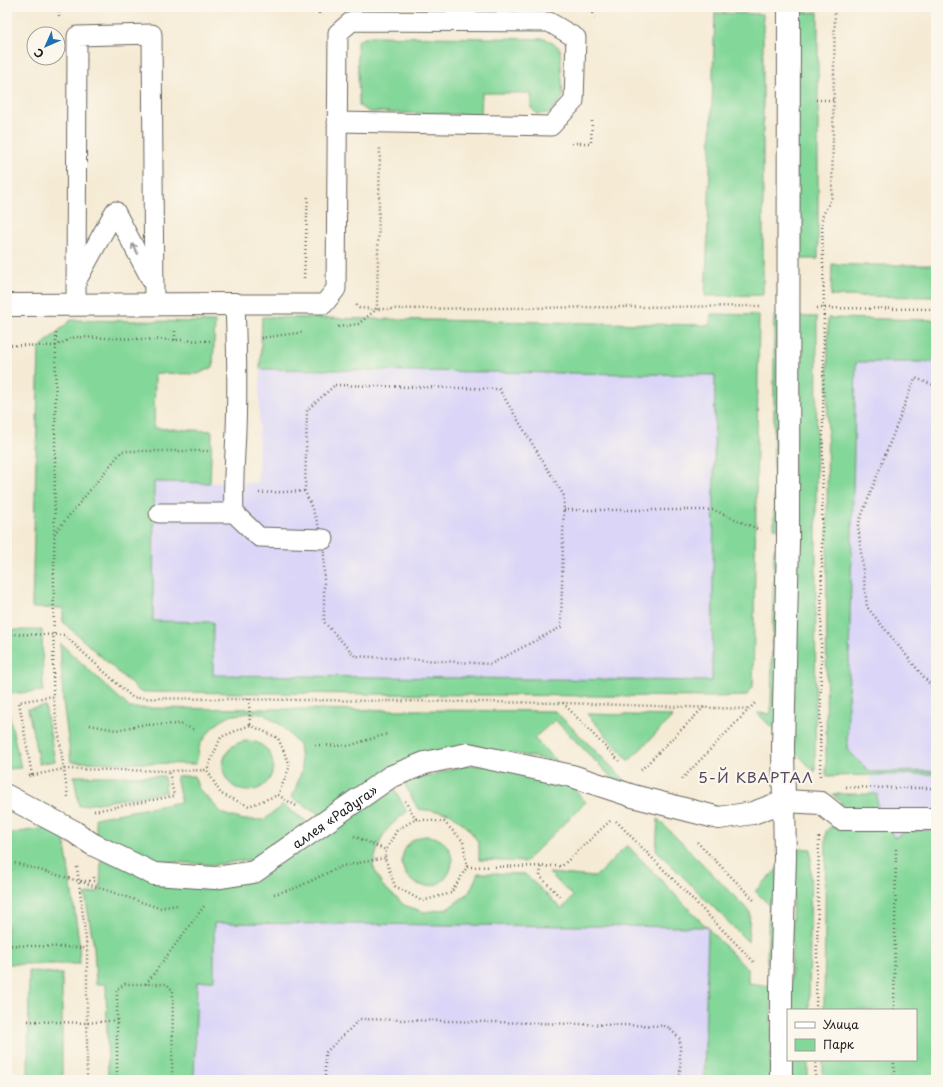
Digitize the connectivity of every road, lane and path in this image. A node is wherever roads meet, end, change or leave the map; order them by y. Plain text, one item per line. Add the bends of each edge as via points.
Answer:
1 (59, 7) edge
2 (789, 7) edge
3 (835, 7) edge
4 (59, 23) dead end
5 (337, 122) junction
6 (76, 282) junction
7 (154, 294) junction
8 (7, 304) edge
9 (235, 304) junction
10 (66, 305) junction
11 (788, 307) junction
12 (359, 308) dead end
13 (824, 308) junction
14 (936, 309) edge
15 (236, 341) junction
16 (7, 345) edge
17 (56, 346) junction
18 (936, 386) edge
19 (235, 451) junction
20 (564, 510) junction
21 (234, 512) junction
22 (159, 513) dead end
23 (54, 534) junction
24 (324, 539) junction
25 (788, 542) junction
26 (822, 542) junction
27 (7, 634) edge
28 (52, 635) junction
29 (936, 692) edge
30 (53, 696) junction
31 (249, 699) junction
32 (758, 700) dead end
33 (704, 707) junction
34 (750, 709) junction
35 (90, 725) dead end
36 (250, 726) junction
37 (195, 730) dead end
38 (387, 734) dead end
39 (315, 745) dead end
40 (64, 769) junction
41 (207, 770) junction
42 (169, 771) junction
43 (640, 772) dead end
44 (32, 775) junction
45 (26, 777) dead end
46 (936, 788) edge
47 (7, 796) edge
48 (785, 801) junction
49 (820, 803) junction
50 (667, 805) junction
51 (608, 813) dead end
52 (614, 818) junction
53 (897, 819) junction
54 (936, 819) edge
55 (72, 824) junction
56 (385, 858) junction
57 (7, 861) edge
58 (342, 866) dead end
59 (541, 867) junction
60 (468, 868) junction
61 (215, 878) junction
62 (79, 881) junction
63 (105, 890) dead end
64 (561, 898) dead end
65 (7, 945) edge
66 (87, 948) junction
67 (146, 984) junction
68 (781, 986) junction
69 (816, 1009) edge
70 (894, 1009) edge
71 (117, 1020) junction
72 (28, 1022) dead end
73 (87, 1023) junction
74 (816, 1061) edge
75 (894, 1061) edge
76 (87, 1080) edge
77 (117, 1080) edge
78 (172, 1080) edge
79 (325, 1080) edge
80 (680, 1080) edge
81 (781, 1080) edge
82 (815, 1080) edge
83 (894, 1080) edge

1 - 4 path
2 - 11 street
3 - 13 path via 832,197 822,217
5 - 5 lane via 338,33 352,21 549,22 576,38 574,101 551,126
5 - 9 lane via 336,289 324,304
7 -> 6 lane via 115,211
6 - 7 lane via 77,36 152,34
6 - 10 lane
7 - 9 street
7 - 10 street
8 - 10 street
9 - 15 lane
10 - 17 path
11 - 12 path
11 - 13 path
11 - 25 street
13 - 14 path
13 - 26 path
15 - 17 path via 75,337
15 - 19 lane
16 - 17 path
17 - 23 path
18 - 29 path via 915,378 858,524 867,607
19 - 21 lane
19 - 23 path via 122,451
20 - 24 path via 561,626 491,664 355,656 324,622
20 - 24 path via 564,496 499,388 335,385 307,410 305,491
20 - 25 path via 714,510
21 - 22 lane
21 - 24 lane via 259,537
23 - 28 path
25 - 26 path
25 - 48 street via 783,747
26 - 49 path
27 - 28 path
28 - 30 path
28 - 31 path via 64,635 133,698
30 - 40 path
30 - 44 path via 18,702
31 - 33 path
31 - 36 path
32 - 34 path
33 - 34 path
33 - 43 path
34 - 50 path
35 - 37 path via 116,730 140,725 180,724
36 - 41 path via 221,737
36 - 41 path via 278,738 290,766 278,795 249,806 220,794
38 - 39 path via 348,746
40 - 42 path
40 - 44 path
40 - 55 path
41 - 42 path
42 - 55 path via 174,796
44 - 45 path
46 - 49 path via 833,786
47 - 55 street, аллея «Радуга»
48 - 49 street
48 - 50 street, аллея «Радуга» via 753,813 719,818
48 - 68 street
49 - 53 street via 841,819
49 - 69 path
50 - 61 street, аллея «Радуга» via 572,776 468,754 425,763 390,777 254,872
51 - 52 path
52 - 59 path via 562,866
52 - 68 path via 758,966
53 - 54 street
53 - 70 path
55 - 61 street, аллея «Радуга» via 92,844 154,874
55 - 62 path
56 - 58 path
56 - 60 path via 395,886 422,901 451,893
56 - 60 path via 386,850 397,830 416,820 444,822 463,841
57 - 62 path
59 - 60 path
59 - 64 path via 540,876
61 - 67 path via 205,906
62 - 63 path
62 - 66 path
65 - 66 path
66 - 73 path
67 - 71 path via 126,984 117,988
67 - 78 path via 167,984 173,991
68 - 81 street
71 - 73 path
71 - 77 path
72 - 73 path
73 - 76 path
74 - 82 path
75 - 83 path
79 - 80 path via 325,1053 360,1019 667,1026 680,1039

